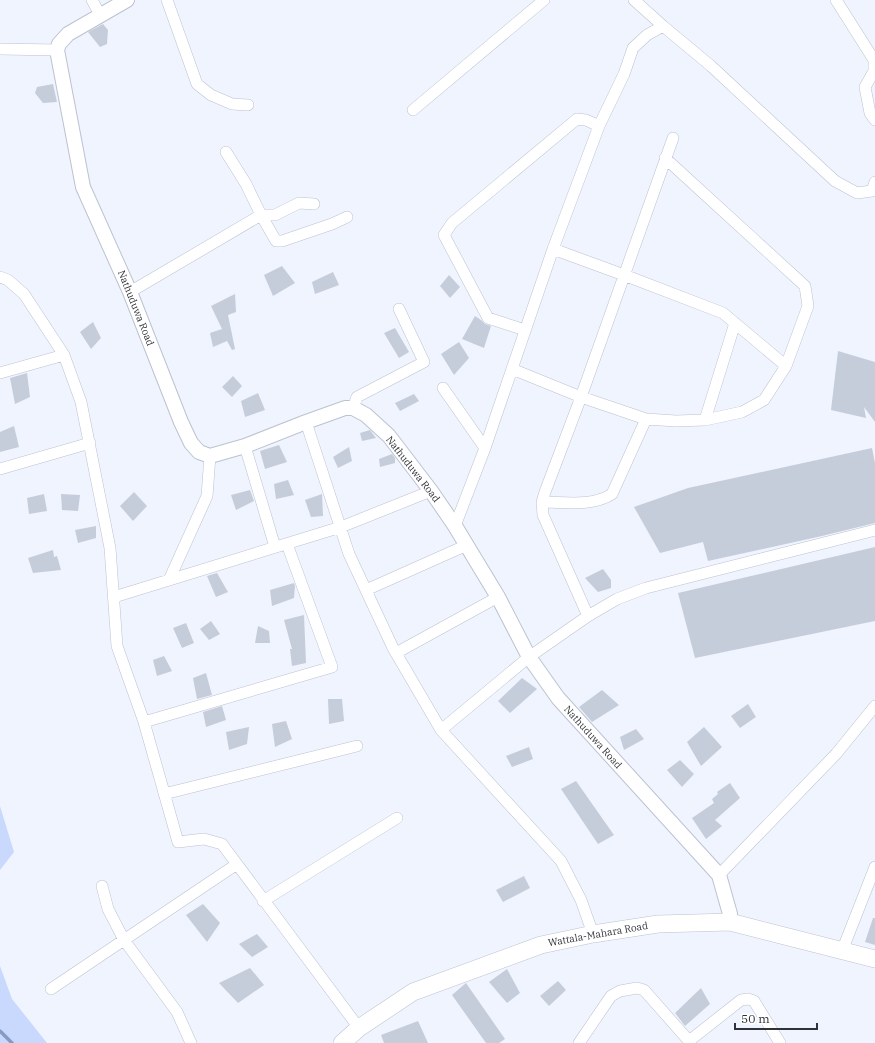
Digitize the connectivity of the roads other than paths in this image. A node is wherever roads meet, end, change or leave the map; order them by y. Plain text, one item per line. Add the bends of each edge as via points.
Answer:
1 (92, 0) edge
2 (127, 0) edge
3 (167, 0) edge
4 (544, 0) edge
5 (634, 0) edge
6 (836, 0) edge
7 (100, 15) junction
8 (663, 26) junction
9 (0, 49) edge
10 (57, 50) junction
11 (248, 105) dead end
12 (413, 110) dead end
13 (875, 120) edge
14 (599, 126) junction
15 (673, 138) dead end
16 (226, 152) dead end
17 (665, 158) junction
18 (875, 182) edge
19 (314, 204) dead end
20 (261, 215) junction
21 (347, 217) dead end
22 (553, 249) junction
23 (624, 275) junction
24 (0, 277) edge
25 (130, 292) junction
26 (400, 309) dead end
27 (735, 323) junction
28 (525, 330) junction
29 (64, 355) junction
30 (786, 366) junction
31 (512, 369) junction
32 (0, 373) edge
33 (443, 388) dead end
34 (581, 397) junction
35 (353, 408) junction
36 (646, 419) junction
37 (705, 420) junction
38 (306, 422) junction
39 (90, 444) junction
40 (245, 446) junction
41 (485, 448) junction
42 (210, 456) junction
43 (0, 469) edge
44 (431, 491) junction
45 (542, 502) junction
46 (455, 526) junction
47 (341, 527) junction
48 (875, 530) edge
49 (286, 544) junction
50 (467, 545) junction
51 (274, 547) junction
52 (168, 580) junction
53 (366, 590) junction
54 (114, 596) junction
55 (498, 597) junction
56 (588, 616) junction
57 (396, 653) junction
58 (528, 657) junction
59 (875, 706) edge
60 (144, 722) junction
61 (441, 730) junction
62 (357, 746) dead end
63 (164, 794) junction
64 (397, 818) dead end
65 (237, 864) junction
66 (875, 867) edge
67 (719, 875) junction
68 (102, 886) dead end
69 (263, 901) junction
70 (730, 922) junction
71 (593, 934) junction
72 (124, 940) junction
73 (842, 951) junction
74 (875, 959) edge
75 (51, 989) dead end
76 (359, 1028) junction
77 (688, 1042) edge
78 (191, 1043) edge
79 (342, 1043) edge
80 (579, 1043) edge
81 (780, 1043) edge

1 - 7 street
2 - 7 street
3 - 11 street via 197,84 211,95 232,104
4 - 12 street
5 - 8 street
6 - 13 street via 874,60 874,71 865,87 870,113
7 - 10 street via 65,36
8 - 14 street via 647,35 633,48 624,74
8 - 18 street via 711,66 835,182 857,193 872,191
9 - 10 street
10 - 25 street, Nathuduwa Road via 83,187
14 - 22 street
14 - 28 street via 586,120 577,120 452,222 444,235 488,318
15 - 17 street
16 - 20 street
17 - 23 street
17 - 30 street via 805,286 808,306
19 - 20 street via 299,203 275,215
20 - 21 street via 276,241
20 - 25 street
22 - 23 street
22 - 28 street
23 - 27 street via 724,313
23 - 34 street
24 - 29 street via 8,280 24,294
25 - 42 street, Nathuduwa Road via 183,427 199,452
26 - 35 street via 424,362 357,397
27 - 30 street
27 - 37 street
28 - 31 street
29 - 32 street
29 - 39 street via 81,402
30 - 37 street via 764,400 742,412
31 - 34 street
31 - 41 street
33 - 41 street
34 - 36 street
34 - 45 street
35 - 38 street via 345,408
35 - 44 street, Nathuduwa Road via 366,415 389,436
36 - 37 street
36 - 45 street via 612,494 596,502
38 - 40 street
38 - 47 street
39 - 43 street
39 - 54 street via 110,548
40 - 42 street
40 - 51 street
41 - 46 street
42 - 52 street via 207,496
44 - 46 street, Nathuduwa Road
44 - 47 street
45 - 56 street via 543,515
46 - 50 street, Nathuduwa Road
47 - 49 street
47 - 53 street via 349,554
48 - 56 street via 646,588 617,599
49 - 51 street
49 - 60 street via 332,667
50 - 53 street
50 - 55 street, Nathuduwa Road
51 - 52 street
52 - 54 street
53 - 57 street
54 - 60 street via 117,646
55 - 57 street
55 - 58 street, Nathuduwa Road
56 - 58 street
57 - 61 street
58 - 61 street
58 - 67 street, Nathuduwa Road via 558,698
59 - 67 street via 836,754
60 - 63 street
61 - 71 street via 561,861 581,900
62 - 63 street
63 - 65 street via 178,842 204,839 222,844
64 - 69 street
65 - 69 street
65 - 72 street
66 - 73 street
67 - 70 street, Nathuduwa Road
68 - 72 street via 108,909
69 - 76 street
70 - 71 main road, Wattala-Mahara Road via 658,924
70 - 73 main road, Wattala-Mahara Road
71 - 76 main road, Wattala-Mahara Road via 541,944 413,992
72 - 75 street
72 - 78 street via 177,1012
73 - 74 main road, Wattala-Mahara Road
76 - 79 main road, Wattala-Mahara Road
77 - 80 street via 644,990 637,988 620,991 611,996
77 - 81 street via 741,1000 748,999 754,1001

